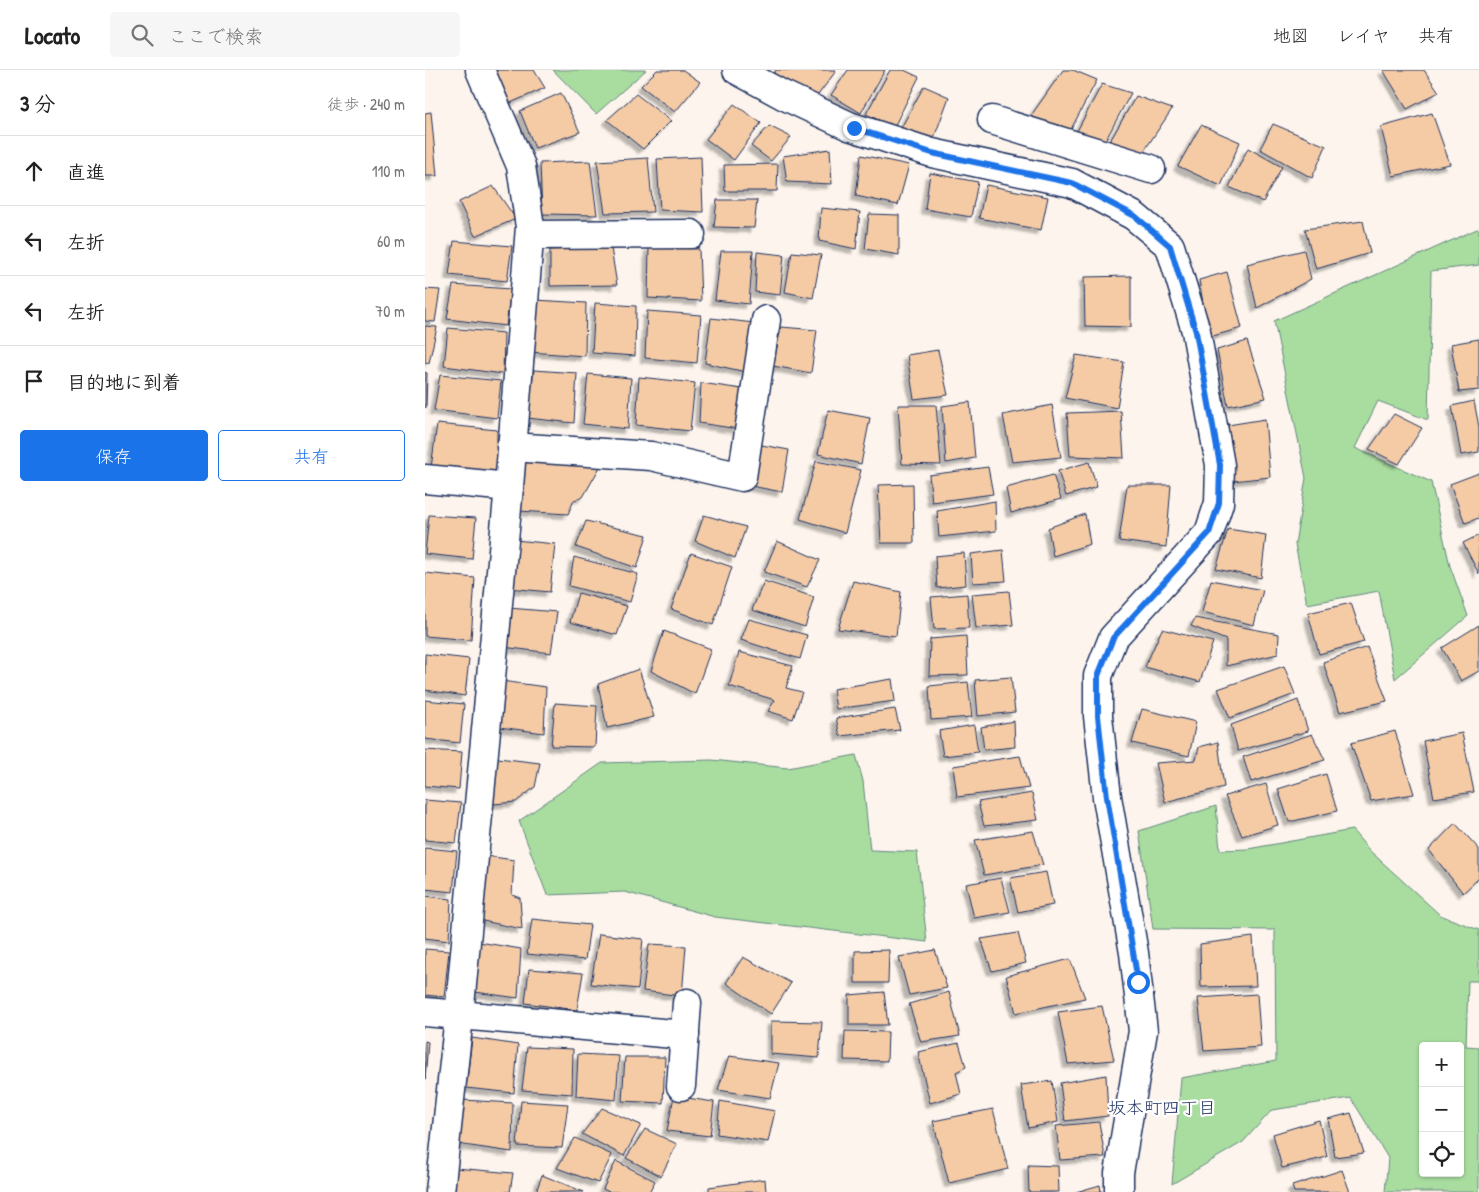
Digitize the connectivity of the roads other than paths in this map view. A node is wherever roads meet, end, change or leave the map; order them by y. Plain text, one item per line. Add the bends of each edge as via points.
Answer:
1 (480, 70) edge
2 (737, 70) edge
3 (992, 120) dead end
4 (1151, 169) dead end
5 (691, 234) dead end
6 (530, 235) junction
7 (765, 320) dead end
8 (511, 447) junction
9 (425, 479) edge
10 (509, 487) junction
11 (687, 1002) dead end
12 (425, 1012) edge
13 (459, 1016) junction
14 (685, 1035) junction
15 (681, 1086) dead end
16 (435, 1188) edge
17 (1119, 1192) edge

1 - 6 street via 521,166
2 - 17 street via 854,128 932,153 1072,183 1135,216 1170,246 1196,332 1220,465 1219,503 1209,533 1113,638 1098,676 1098,716 1107,797 1134,953 1143,1031 1119,1173
3 - 4 street
5 - 6 street
6 - 8 street
7 - 8 street via 742,477 651,456
8 - 10 street
9 - 10 street
10 - 13 street
11 - 14 street
12 - 13 street
13 - 14 street
13 - 16 street
14 - 15 street

